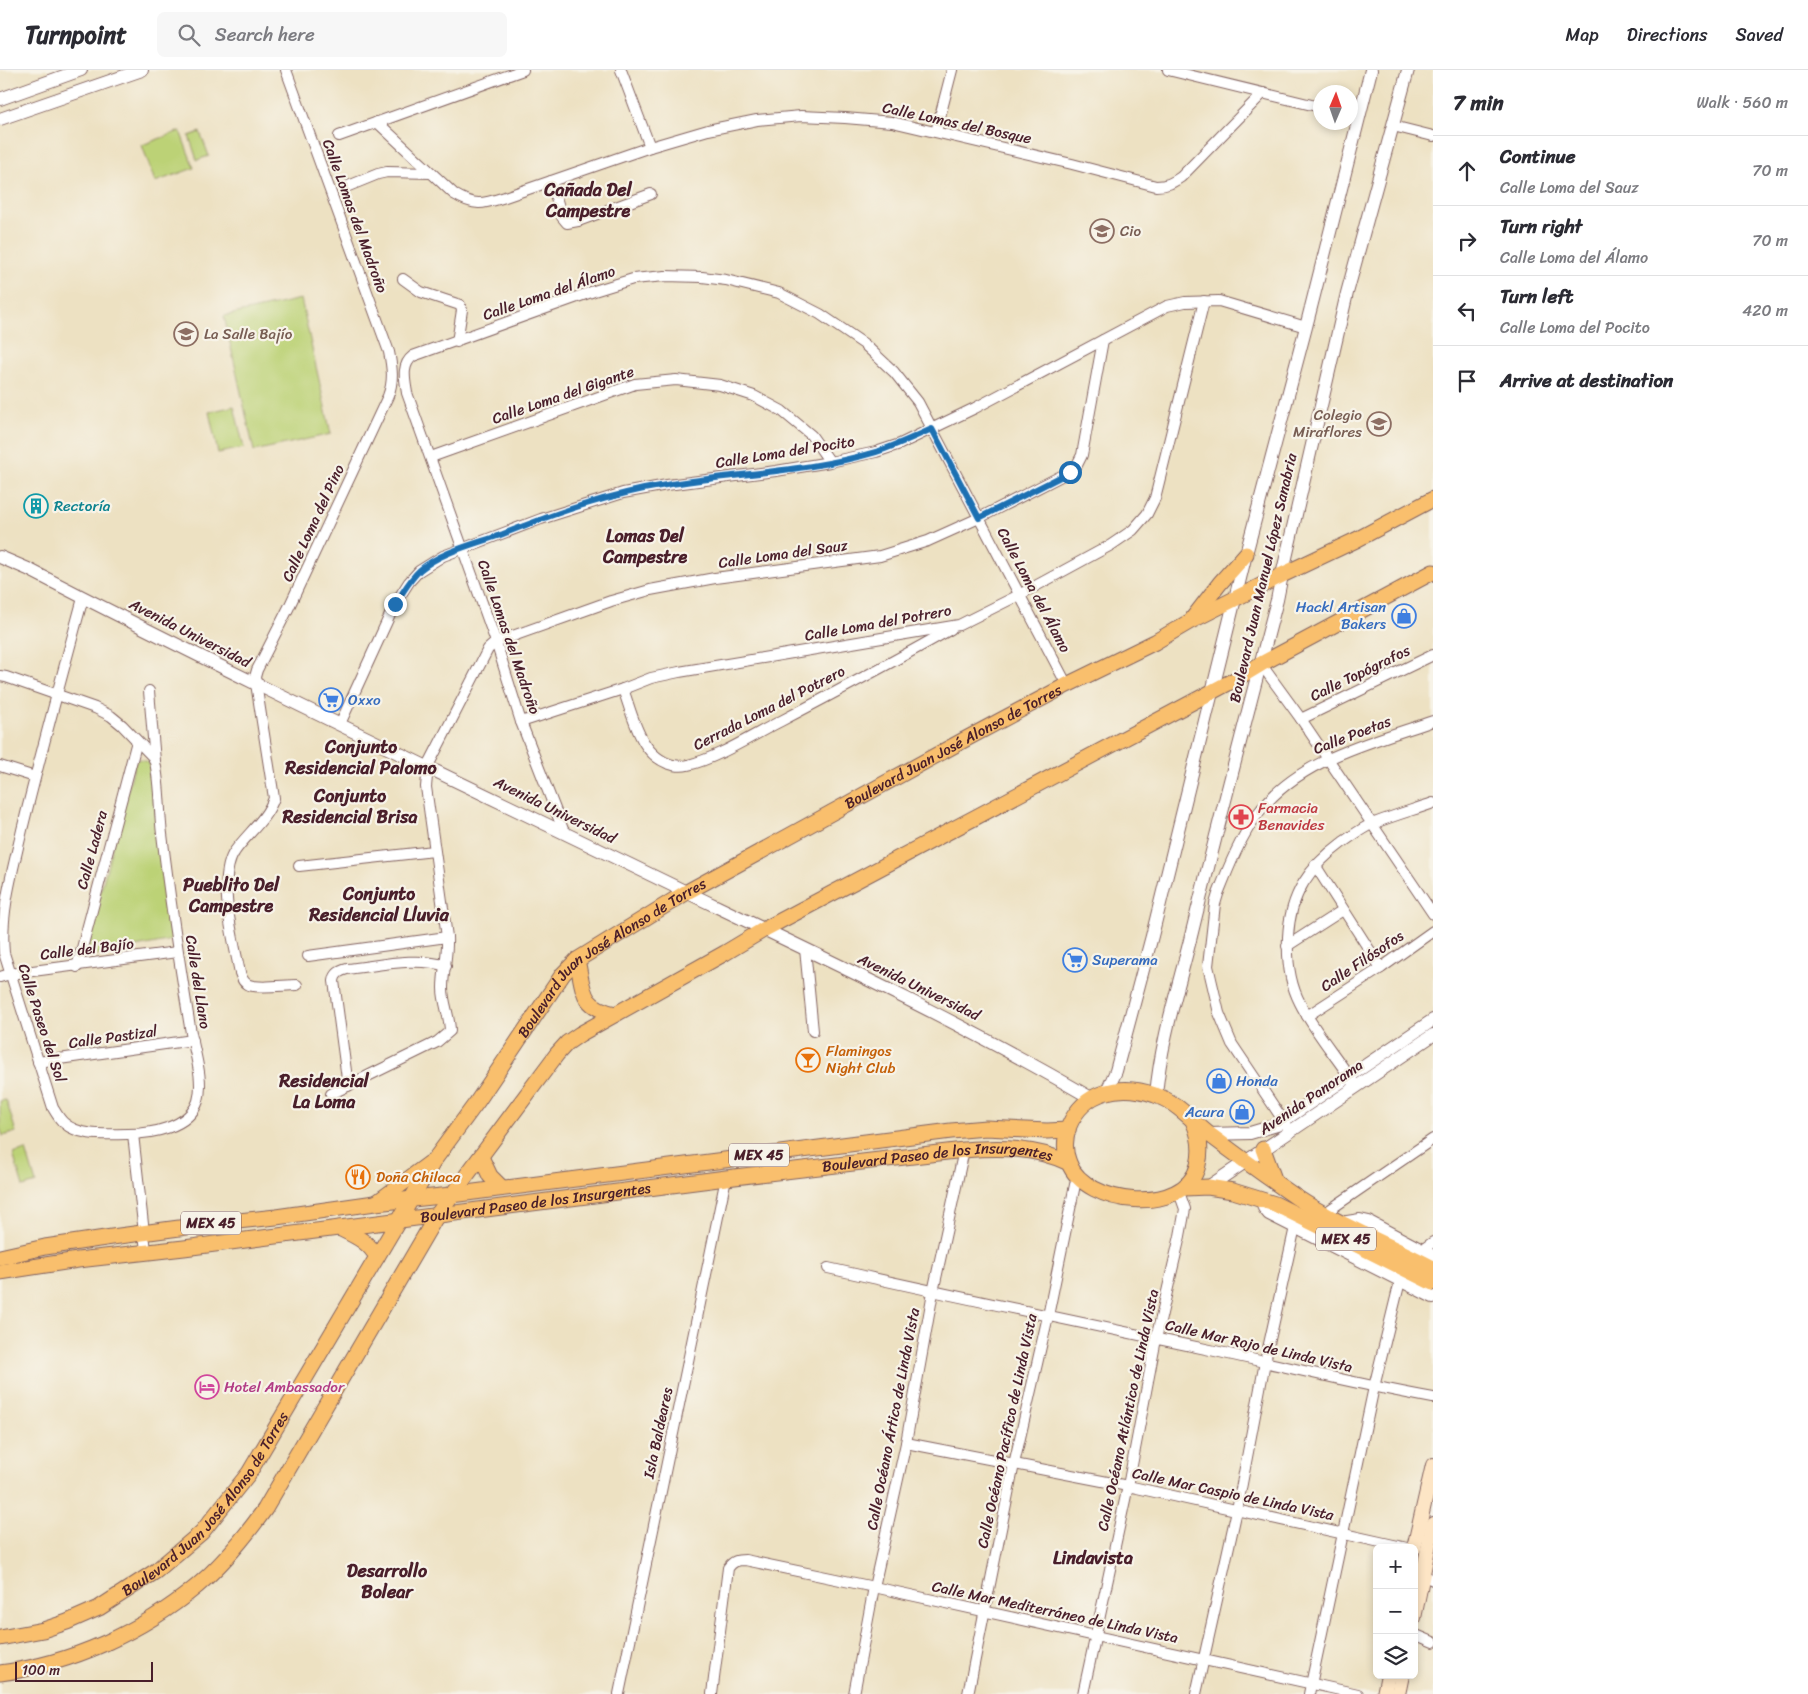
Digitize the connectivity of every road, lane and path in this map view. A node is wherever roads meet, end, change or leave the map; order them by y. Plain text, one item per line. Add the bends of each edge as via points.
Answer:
1 (81, 70) edge
2 (142, 70) edge
3 (286, 70) edge
4 (523, 70) edge
5 (621, 70) edge
6 (952, 70) edge
7 (1168, 70) edge
8 (1371, 70) edge
9 (1408, 70) edge
10 (1263, 93) junction
11 (0, 99) edge
12 (1313, 105) edge
13 (0, 119) edge
14 (377, 122) junction
15 (1393, 126) junction
16 (936, 132) junction
17 (339, 136) dead end
18 (1433, 136) edge
19 (650, 147) junction
20 (431, 173) junction
21 (551, 181) junction
22 (346, 187) dead end
23 (651, 194) dead end
24 (403, 279) dead end
25 (1204, 301) junction
26 (1306, 326) junction
27 (1103, 340) junction
28 (457, 342) junction
29 (406, 364) joint
30 (392, 373) joint
31 (932, 429) junction
32 (430, 457) junction
33 (830, 462) junction
34 (1433, 499) edge
35 (979, 518) junction
36 (463, 549) junction
37 (1246, 554) junction
38 (0, 558) edge
39 (1433, 572) edge
40 (1282, 575) junction
41 (1019, 595) junction
42 (83, 598) junction
43 (1236, 599) junction
44 (1190, 622) junction
45 (959, 625) junction
46 (898, 636) junction
47 (496, 642) junction
48 (1433, 655) edge
49 (904, 656) junction
50 (1260, 664) junction
51 (0, 676) edge
52 (254, 683) junction
53 (1067, 685) junction
54 (623, 689) junction
55 (149, 691) dead end
56 (1213, 691) junction
57 (57, 695) junction
58 (1301, 718) junction
59 (1433, 721) edge
60 (521, 722) junction
61 (340, 724) junction
62 (137, 741) junction
63 (1327, 759) junction
64 (155, 762) junction
65 (0, 766) edge
66 (428, 766) junction
67 (35, 777) junction
68 (1433, 802) edge
69 (1371, 824) junction
70 (564, 832) junction
71 (434, 851) junction
72 (1315, 865) junction
73 (300, 866) dead end
74 (687, 892) junction
75 (1343, 910) junction
76 (1433, 914) edge
77 (765, 929) junction
78 (1433, 931) edge
79 (447, 937) junction
80 (1287, 946) junction
81 (805, 949) junction
82 (177, 952) junction
83 (308, 956) dead end
84 (577, 960) junction
85 (77, 966) junction
86 (446, 966) junction
87 (1381, 968) junction
88 (5, 976) edge
89 (297, 985) dead end
90 (616, 1014) junction
91 (1307, 1016) junction
92 (1433, 1020) edge
93 (812, 1031) dead end
94 (1433, 1035) edge
95 (192, 1040) junction
96 (38, 1062) junction
97 (1353, 1081) junction
98 (348, 1086) junction
99 (1107, 1092) junction
100 (331, 1094) dead end
101 (1156, 1095) junction
102 (1092, 1098) junction
103 (1193, 1121) junction
104 (1287, 1126) junction
105 (1068, 1130) junction
106 (133, 1134) junction
107 (1209, 1134) junction
108 (1433, 1139) edge
109 (1263, 1149) junction
110 (964, 1150) junction
111 (481, 1158) junction
112 (435, 1159) junction
113 (1246, 1161) junction
114 (1073, 1169) junction
115 (726, 1178) junction
116 (1275, 1182) junction
117 (1208, 1187) junction
118 (502, 1188) junction
119 (1182, 1190) junction
120 (451, 1195) junction
121 (1262, 1199) junction
122 (411, 1200) junction
123 (376, 1203) junction
124 (1325, 1213) junction
125 (437, 1215) junction
126 (399, 1220) junction
127 (1341, 1223) junction
128 (1295, 1227) junction
129 (339, 1228) junction
130 (143, 1233) junction
131 (1433, 1242) edge
132 (146, 1252) junction
133 (1427, 1253) edge
134 (4, 1254) edge
135 (377, 1257) junction
136 (828, 1268) dead end
137 (1433, 1268) edge
138 (0, 1272) edge
139 (1400, 1281) junction
140 (1433, 1283) edge
141 (933, 1292) junction
142 (1433, 1297) edge
143 (1048, 1316) junction
144 (1156, 1339) junction
145 (1265, 1362) junction
146 (1374, 1387) junction
147 (1433, 1398) edge
148 (906, 1443) junction
149 (1014, 1464) junction
150 (1433, 1465) edge
151 (1128, 1486) junction
152 (1429, 1498) edge
153 (1237, 1510) junction
154 (1433, 1524) edge
155 (1344, 1534) junction
156 (1389, 1544) edge
157 (1415, 1544) edge
158 (1423, 1575) edge
159 (874, 1587) junction
160 (1418, 1599) edge
161 (984, 1611) junction
162 (1096, 1636) junction
163 (1418, 1636) edge
164 (0, 1638) edge
165 (1433, 1642) edge
166 (1203, 1660) junction
167 (0, 1673) edge
168 (1387, 1679) edge
169 (1401, 1679) edge
170 (1311, 1682) junction
171 (619, 1694) edge
172 (712, 1694) edge
173 (854, 1694) edge
174 (968, 1694) edge
175 (1083, 1694) edge
176 (1196, 1694) edge
177 (1309, 1694) edge
178 (1358, 1694) edge
179 (1384, 1694) edge
180 (1398, 1694) edge

1 - 11 street
2 - 13 street
3 - 30 street, Calle Lomas del Madroño via 389,352
4 - 14 street
5 - 19 street
6 - 16 street
7 - 10 street
8 - 26 street, Boulevard Juan Manuel López Sanabria
9 - 15 street, Boulevard Juan Manuel López Sanabria
10 - 12 street
10 - 16 street, Calle Lomas del Bosque via 1181,177 1163,186
14 - 17 street
14 - 20 street, Calle Lomas del Bosque
15 - 18 street
15 - 40 street, Boulevard Juan Manuel López Sanabria via 1347,293
16 - 19 street, Calle Lomas del Bosque via 892,122 801,116 757,120 708,130
19 - 21 street, Calle Lomas del Bosque
20 - 21 street, Calle Lomas del Bosque via 454,194 476,204
20 - 22 street via 388,172
21 - 23 street via 562,218 567,222 578,221
24 - 28 street via 421,292 460,305
25 - 26 street, Calle Loma del Pocito via 1219,301
25 - 27 street, Calle Loma del Pocito via 1167,306
25 - 41 street, Calle Loma del Potrero via 1155,498 1147,514 1134,530 1111,545
26 - 37 street, Boulevard Juan Manuel López Sanabria
27 - 31 street, Calle Loma del Pocito
27 - 35 street, Calle Loma del Sauz via 1082,455 1077,465 1070,472
28 - 29 street, Calle Loma del Álamo via 413,356
28 - 31 street, Calle Loma del Álamo via 633,279 665,276 726,280 778,293 820,314 864,344 918,402
29 - 32 street, Calle Lomas del Madroño via 407,392
30 - 52 street, Calle Loma del Pino via 388,396 256,670
31 - 33 street, Calle Loma del Pocito via 876,452
31 - 35 street, Calle Loma del Álamo
32 - 33 street, Calle Loma del Gigante via 635,384 676,380 720,385 754,396 782,411 811,435
32 - 36 street, Calle Lomas del Madroño
33 - 36 street, Calle Loma del Pocito via 623,493 557,513
34 - 40 main road, Boulevard Juan José Alonso de Torres
35 - 41 street, Calle Loma del Álamo
35 - 47 street, Calle Loma del Sauz via 928,541 880,556 714,578 650,590
36 - 47 street, Calle Lomas del Madroño
36 - 61 street, Calle Loma del Pocito via 429,564 409,582 395,604
37 - 43 street, Boulevard Juan Manuel López Sanabria
37 - 44 main road
38 - 42 street, Avenida Universidad
39 - 50 main road
40 - 43 main road, Boulevard Juan José Alonso de Torres
40 - 50 street, Boulevard Juan Manuel López Sanabria
41 - 45 street, Calle Loma del Potrero
41 - 53 street, Calle Loma del Álamo
42 - 52 street, Avenida Universidad
42 - 57 street, Calle Paseo del Sol
43 - 44 main road, Boulevard Juan José Alonso de Torres
43 - 56 street, Boulevard Juan Manuel López Sanabria
44 - 53 main road, Boulevard Juan José Alonso de Torres
45 - 46 street, Calle Loma del Potrero
45 - 49 street, Cerrada Loma del Potrero
46 - 49 street via 904,645
46 - 54 street, Calle Loma del Potrero via 679,672
47 - 60 street, Calle Lomas del Madroño
47 - 66 street via 484,655
48 - 58 street, Calle Topógrafos
49 - 54 street, Cerrada Loma del Potrero via 733,746 687,765 661,760 648,749
50 - 56 main road
50 - 58 street
50 - 101 street, Boulevard Juan Manuel López Sanabria via 1169,1019
51 - 57 street
52 - 61 street, Avenida Universidad
52 - 89 street via 274,798 233,853 227,868 226,895 243,982 248,985
53 - 74 main road, Boulevard Juan José Alonso de Torres
54 - 60 street, Calle Loma del Potrero
55 - 64 street, Calle del Llano
56 - 77 main road
56 - 99 street, Boulevard Juan Manuel López Sanabria via 1133,1010 1116,1072
57 - 62 street via 111,716
57 - 67 street, Calle Paseo del Sol
58 - 63 street
59 - 63 street, Calle Poetas
60 - 70 street, Calle Lomas del Madroño
61 - 66 street, Avenida Universidad
62 - 64 street
62 - 85 street, Calle Ladera
63 - 69 street
63 - 104 street, Calle Poetas via 1304,771 1259,811 1218,894 1210,942 1208,966 1219,1013 1232,1044
64 - 82 street, Calle del Llano
65 - 67 street
66 - 70 street, Avenida Universidad
66 - 71 street via 426,786
67 - 88 street, Calle Paseo del Sol via 2,920
68 - 69 street
69 - 72 street
69 - 76 street
70 - 74 street, Avenida Universidad
71 - 73 street
71 - 79 street
72 - 75 street
72 - 80 street via 1294,901
74 - 77 street, Avenida Universidad
74 - 84 main road, Boulevard Juan José Alonso de Torres
75 - 80 street
75 - 87 street
77 - 81 street, Avenida Universidad
77 - 90 main road
78 - 87 street, Calle Filósofos
79 - 83 street
79 - 86 street
80 - 91 street via 1294,989
81 - 93 street
81 - 102 street, Avenida Universidad via 983,1037
82 - 85 street, Calle del Bajío
82 - 95 street, Calle del Llano
84 - 90 main road via 585,997 606,1012
84 - 112 main road, Boulevard Juan José Alonso de Torres via 563,974
85 - 88 street, Calle del Bajío
86 - 98 street via 443,986 450,1027 447,1034 438,1042
86 - 98 street via 417,961 347,969 336,975 334,981
87 - 91 street, Calle Filósofos
88 - 96 street, Calle Paseo del Sol
90 - 111 main road via 567,1043
91 - 97 street
92 - 97 street, Avenida Panorama
94 - 97 street, Avenida Panorama
95 - 96 street, Calle Pastizal
95 - 106 street, Calle del Llano via 199,1079 198,1102 177,1124 154,1132
96 - 106 street, Calle Paseo del Sol via 53,1108 64,1123 79,1131
97 - 104 street, Avenida Panorama
98 - 100 street
99 - 101 main road via 1132,1091
99 - 102 main road
101 - 103 main road via 1178,1107
102 - 105 main road via 1078,1110
103 - 107 main road, MEX 45
103 - 119 main road via 1200,1139 1200,1158 1192,1180
104 - 107 street, Avenida Panorama via 1277,1125 1250,1133
104 - 109 street, Avenida Panorama
105 - 114 main road via 1066,1144
105 - 118 main road, Boulevard Paseo de los Insurgentes / MEX 45 via 986,1128 951,1131
106 - 130 street
107 - 113 main road, MEX 45
108 - 124 street
109 - 113 street, Avenida Panorama
109 - 116 main road
110 - 114 main road, Boulevard Paseo de los Insurgentes / MEX 45 via 1001,1147 1029,1150 1053,1155
110 - 115 main road, Boulevard Paseo de los Insurgentes / MEX 45
110 - 141 street, Calle Océano Ártico de Linda Vista
111 - 118 main road via 490,1176
111 - 120 main road
112 - 122 main road, Boulevard Juan José Alonso de Torres
112 - 123 main road
113 - 116 main road, MEX 45
113 - 117 street, Avenida Panorama
114 - 119 main road via 1098,1190 1126,1199 1166,1197
114 - 143 street, Calle Océano Pacífico de Linda Vista
115 - 125 main road, Boulevard Paseo de los Insurgentes / MEX 45
115 - 171 street, Isla Baldeares
116 - 124 main road, MEX 45
117 - 119 main road, MEX 45
117 - 121 main road, MEX 45
118 - 120 main road, Boulevard Paseo de los Insurgentes / MEX 45
119 - 144 street, Calle Océano Atlántico de Linda Vista via 1185,1209
120 - 122 main road, Boulevard Paseo de los Insurgentes / MEX 45
120 - 125 main road
121 - 128 street via 1270,1214
121 - 140 main road, MEX 45
122 - 123 main road, Boulevard Paseo de los Insurgentes / MEX 45
122 - 126 main road, Boulevard Juan José Alonso de Torres
123 - 130 main road, Boulevard Paseo de los Insurgentes / MEX 45
124 - 127 main road, MEX 45
125 - 126 main road, Boulevard Paseo de los Insurgentes / MEX 45
125 - 167 main road via 265,1509 229,1555 197,1586 133,1629 52,1662
126 - 129 main road, Boulevard Paseo de los Insurgentes / MEX 45
126 - 135 main road, Boulevard Juan José Alonso de Torres
127 - 133 street via 1369,1222
127 - 137 main road, MEX 45
128 - 139 street
128 - 145 street
129 - 132 main road, Boulevard Paseo de los Insurgentes / MEX 45
129 - 135 main road via 362,1239
130 - 132 street
130 - 134 main road, Boulevard Paseo de los Insurgentes / MEX 45
131 - 133 street
132 - 138 main road, Boulevard Paseo de los Insurgentes / MEX 45
135 - 164 main road, Boulevard Juan José Alonso de Torres via 248,1473 202,1532 156,1570 99,1608 43,1630
136 - 141 street, Calle Mar Rojo de Linda Vista
139 - 142 street
139 - 146 street
141 - 143 street, Calle Mar Rojo de Linda Vista
141 - 148 street, Calle Océano Ártico de Linda Vista
143 - 144 street, Calle Mar Rojo de Linda Vista
143 - 149 street, Calle Océano Pacífico de Linda Vista
144 - 145 street, Calle Mar Rojo de Linda Vista
144 - 151 street, Calle Océano Atlántico de Linda Vista
145 - 146 street, Calle Mar Rojo de Linda Vista
145 - 153 street
146 - 147 street, Calle Mar Rojo de Linda Vista
146 - 155 street
148 - 149 street, Calle Mar Caspio de Linda Vista
148 - 159 street, Calle Océano Ártico de Linda Vista
149 - 151 street, Calle Mar Caspio de Linda Vista
149 - 161 street, Calle Océano Pacífico de Linda Vista
150 - 152 main road
151 - 153 street, Calle Mar Caspio de Linda Vista
151 - 162 street, Calle Océano Atlántico de Linda Vista
152 - 157 main road
153 - 155 street, Calle Mar Caspio de Linda Vista
153 - 166 street
154 - 158 main road
155 - 156 street, Calle Mar Caspio de Linda Vista
155 - 170 street
158 - 160 main road
159 - 161 street, Calle Mar Mediterráneo de Linda Vista
159 - 172 street, Calle Mar Mediterráneo de Linda Vista via 745,1560 731,1564
159 - 173 street, Calle Océano Ártico de Linda Vista
161 - 162 street, Calle Mar Mediterráneo de Linda Vista
161 - 174 street, Calle Océano Pacífico de Linda Vista
162 - 166 street, Calle Mar Mediterráneo de Linda Vista
162 - 175 street, Calle Océano Atlántico de Linda Vista
163 - 165 street
166 - 170 street, Calle Mar Mediterráneo de Linda Vista
166 - 176 street
168 - 179 main road
169 - 180 main road
170 - 177 street
170 - 178 street, Calle Mar Mediterráneo de Linda Vista

